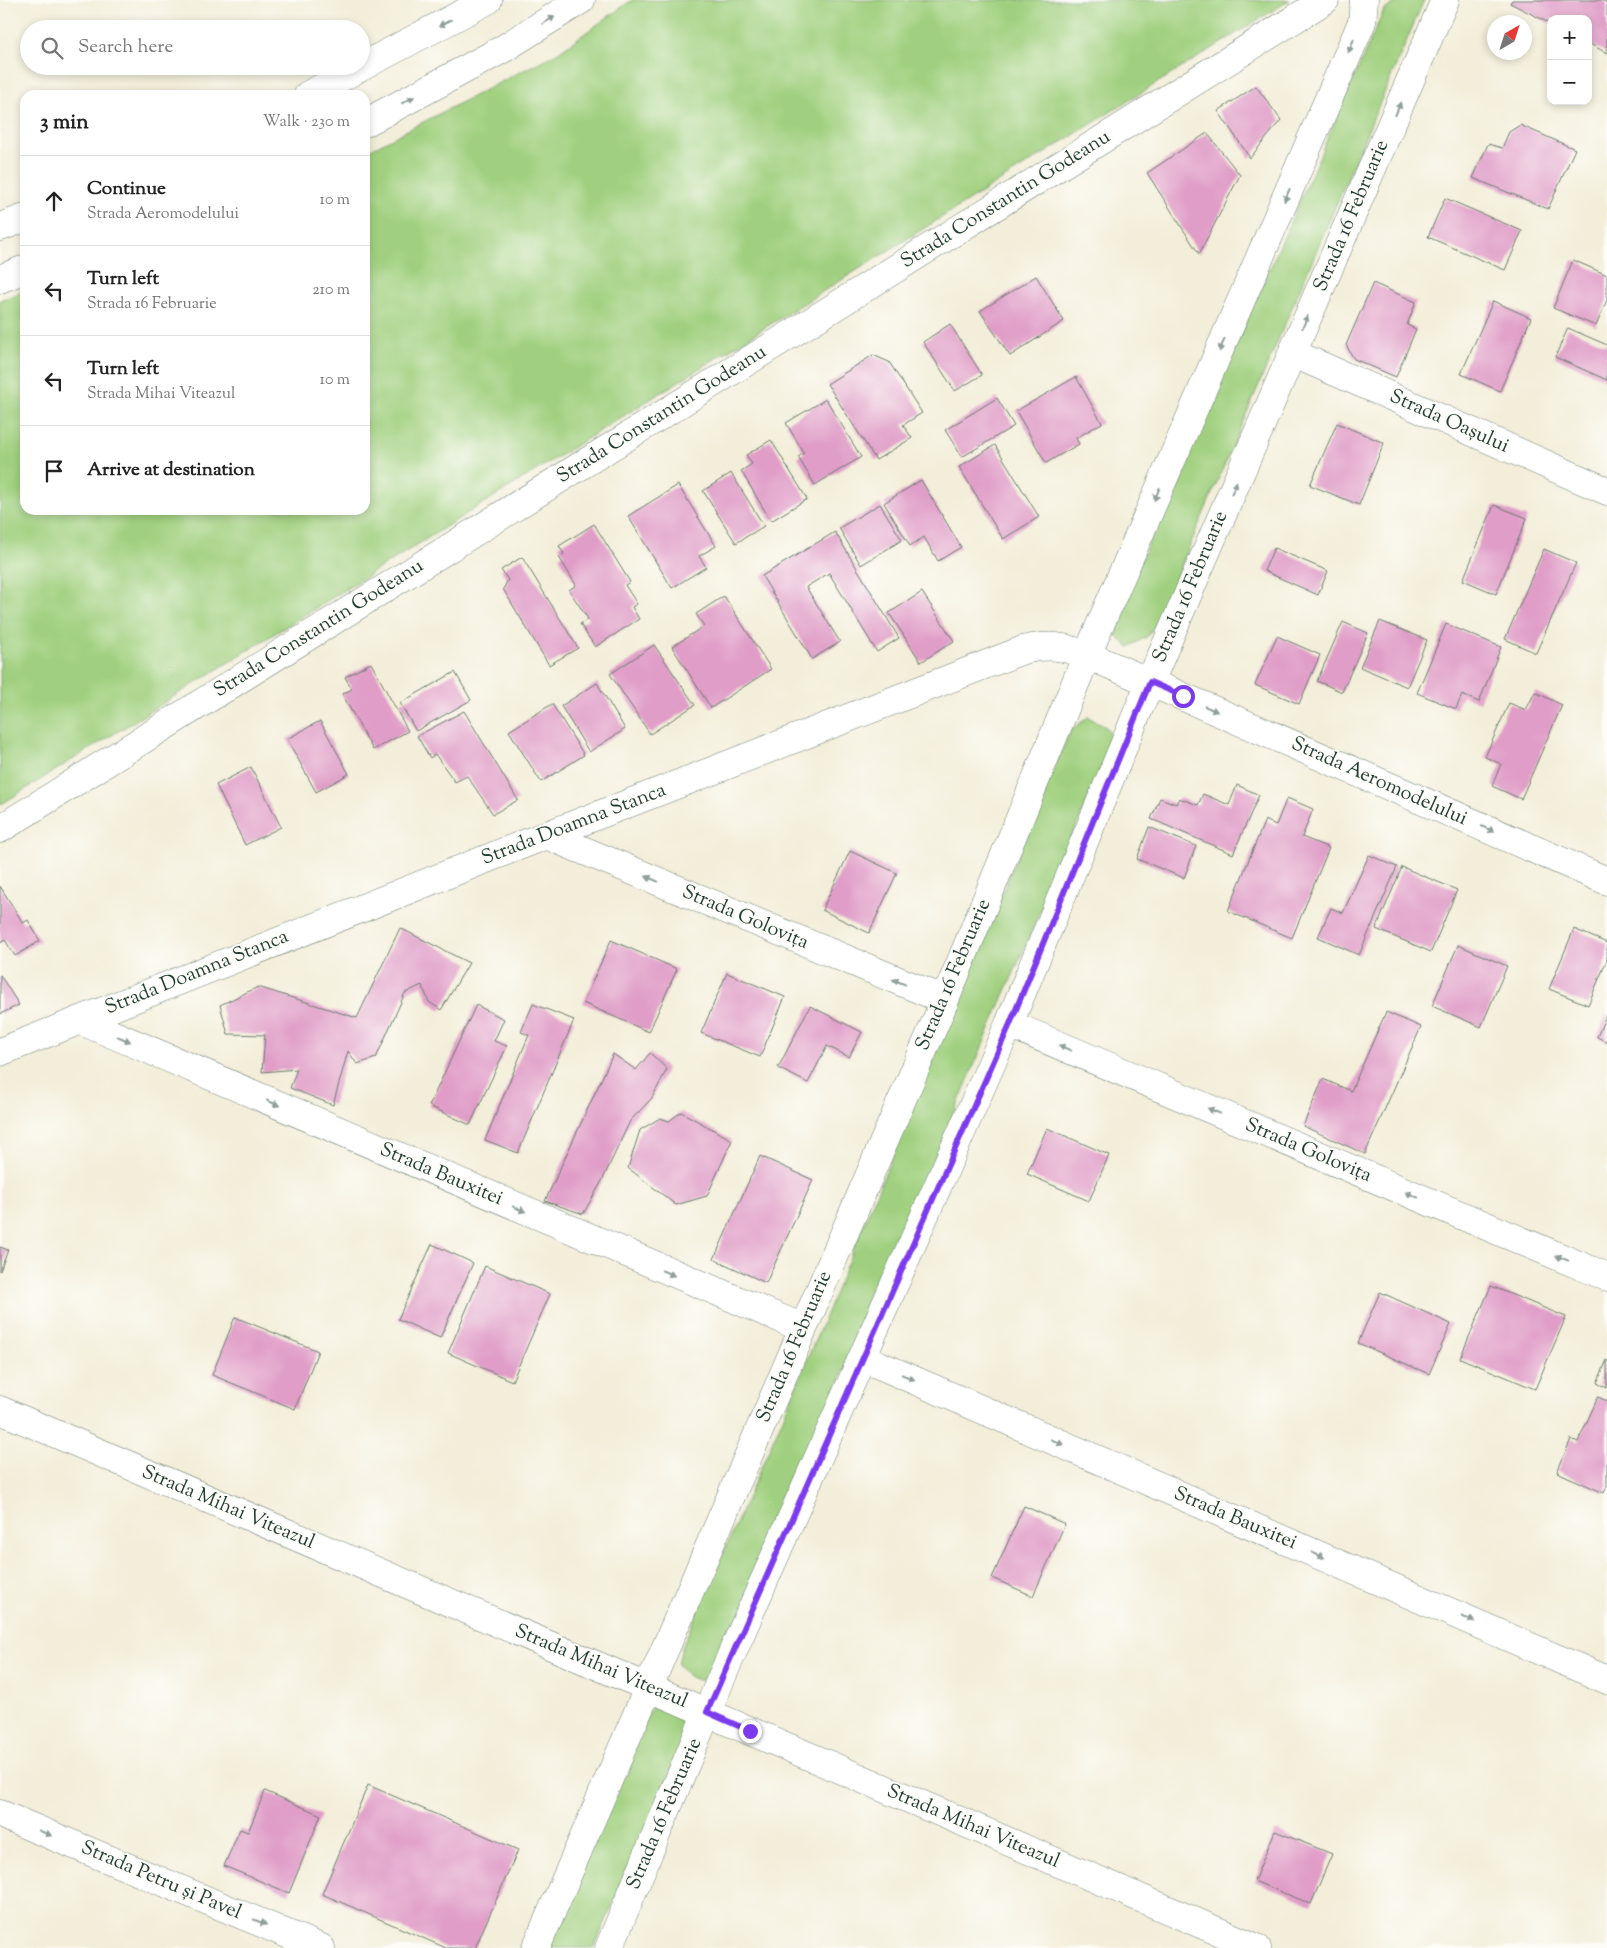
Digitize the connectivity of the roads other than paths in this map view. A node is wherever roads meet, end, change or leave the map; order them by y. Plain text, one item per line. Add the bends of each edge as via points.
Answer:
1 (488, 0) edge
2 (581, 0) edge
3 (1325, 0) edge
4 (1364, 0) edge
5 (1445, 0) edge
6 (370, 62) edge
7 (346, 75) edge
8 (317, 90) edge
9 (370, 120) edge
10 (20, 220) edge
11 (0, 227) edge
12 (20, 271) edge
13 (0, 279) edge
14 (1292, 353) junction
15 (1607, 491) edge
16 (1087, 656) junction
17 (1150, 682) junction
18 (0, 829) edge
19 (546, 835) junction
20 (1607, 881) edge
21 (945, 1000) junction
22 (79, 1020) junction
23 (1010, 1024) junction
24 (0, 1052) edge
25 (1607, 1277) edge
26 (803, 1328) junction
27 (863, 1358) junction
28 (0, 1410) edge
29 (1607, 1680) edge
30 (648, 1687) junction
31 (707, 1712) junction
32 (0, 1814) edge
33 (321, 1948) edge
34 (536, 1948) edge
35 (609, 1948) edge
36 (1257, 1948) edge

1 -> 6 street
9 -> 2 street via 504,49
3 - 18 street, Strada Constantin Godeanu
4 -> 16 street, Strada 16 Februarie via 1362,22
14 -> 5 street, Strada 16 Februarie
7 -> 8 street
10 - 11 street
12 - 13 street
14 - 15 street, Strada Oașului
17 -> 14 street, Strada 16 Februarie
16 - 17 street, Strada Doamna Stanca
16 - 19 street, Strada Doamna Stanca via 1064,646 1044,645 1023,650
16 - 21 street, Strada 16 Februarie
17 -> 20 street, Strada Aeromodelului
17 - 23 street, Strada 16 Februarie
21 -> 19 street, Strada Golovița
19 - 22 street, Strada Doamna Stanca
21 - 26 street, Strada 16 Februarie
22 - 24 street, Strada Doamna Stanca
22 -> 26 street, Strada Bauxitei
25 -> 23 street, Strada Golovița
23 - 27 street, Strada 16 Februarie
26 - 30 street, Strada 16 Februarie
27 -> 29 street, Strada Bauxitei
27 - 31 street, Strada 16 Februarie
28 - 30 street, Strada Mihai Viteazul
30 - 31 street, Strada Mihai Viteazul
30 - 34 street, Strada 16 Februarie
31 - 35 street, Strada 16 Februarie
31 - 36 street, Strada Mihai Viteazul
32 -> 33 street, Strada Petru și Pavel

